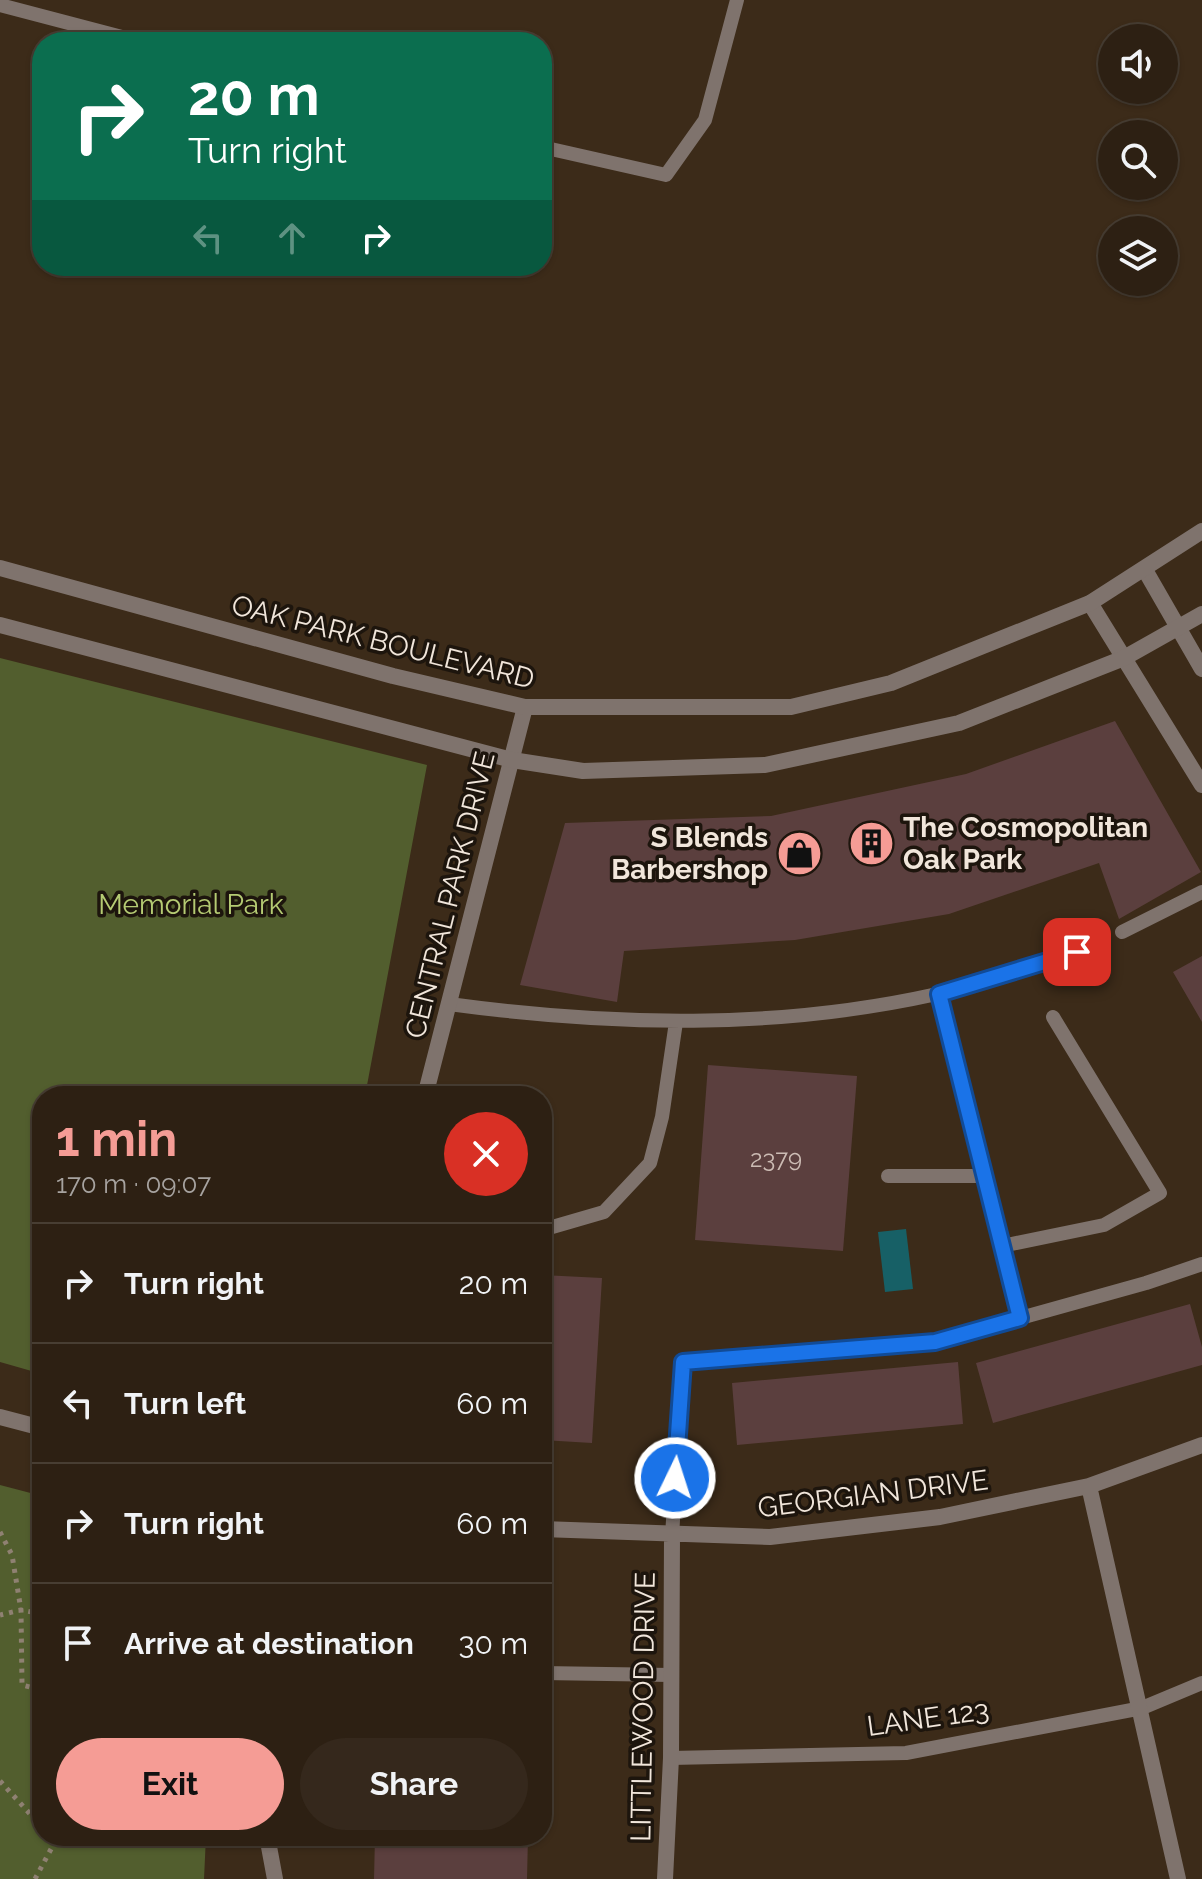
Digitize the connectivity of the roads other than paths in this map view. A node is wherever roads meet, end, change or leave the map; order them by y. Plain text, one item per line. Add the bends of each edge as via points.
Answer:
1 (737, 0) edge
2 (0, 5) edge
3 (103, 32) edge
4 (552, 149) edge
5 (1202, 531) edge
6 (0, 568) edge
7 (1145, 570) junction
8 (1090, 603) junction
9 (1202, 614) edge
10 (0, 625) edge
11 (1179, 629) junction
12 (1124, 658) junction
13 (1202, 669) edge
14 (525, 707) junction
15 (512, 760) junction
16 (1202, 785) edge
17 (1202, 892) edge
18 (1122, 932) dead end
19 (1077, 952) dead end
20 (939, 994) junction
21 (449, 1004) junction
22 (1053, 1017) dead end
23 (676, 1022) junction
24 (428, 1086) edge
25 (888, 1176) dead end
26 (984, 1176) junction
27 (552, 1227) edge
28 (1002, 1246) junction
29 (1202, 1264) edge
30 (1020, 1318) junction
31 (0, 1417) edge
32 (32, 1425) edge
33 (1202, 1445) edge
34 (1089, 1486) junction
35 (552, 1530) edge
36 (672, 1536) junction
37 (552, 1673) edge
38 (671, 1675) junction
39 (1202, 1683) edge
40 (1142, 1708) junction
41 (671, 1758) junction
42 (269, 1846) edge
43 (275, 1879) edge
44 (665, 1879) edge
45 (1178, 1879) edge

1 - 4 lane via 705,120 666,175
2 - 3 lane
5 - 7 street, OAK PARK BOULEVARD
6 - 14 street, OAK PARK BOULEVARD
7 - 8 street, OAK PARK BOULEVARD
7 - 11 street
8 - 12 street
8 - 14 street, OAK PARK BOULEVARD via 891,683 791,707
9 - 11 street
10 - 15 street
11 - 12 street
11 - 13 street
12 - 15 street via 959,723 765,765 583,771
12 - 16 street
14 - 15 street, CENTRAL PARK DRIVE
15 - 21 street, CENTRAL PARK DRIVE
17 - 18 lane
19 - 20 lane
20 - 23 lane via 798,1015
20 - 26 lane
21 - 23 lane via 547,1018
21 - 24 street, CENTRAL PARK DRIVE
22 - 28 lane via 1160,1193 1104,1225
23 - 27 lane via 650,1163 604,1212
25 - 26 lane
26 - 28 lane
28 - 30 lane
29 - 30 lane
30 - 36 lane via 935,1342 683,1362
31 - 32 street
33 - 34 street, GEORGIAN DRIVE
34 - 36 street, GEORGIAN DRIVE via 940,1517 825,1531 770,1537
34 - 40 street
35 - 36 street, GEORGIAN DRIVE
36 - 38 street, LITTLEWOOD DRIVE
37 - 38 lane
38 - 41 street, LITTLEWOOD DRIVE
39 - 40 lane, LANE 123
40 - 41 lane, LANE 123 via 906,1753
40 - 45 street
41 - 44 street, LITTLEWOOD DRIVE
42 - 43 street

